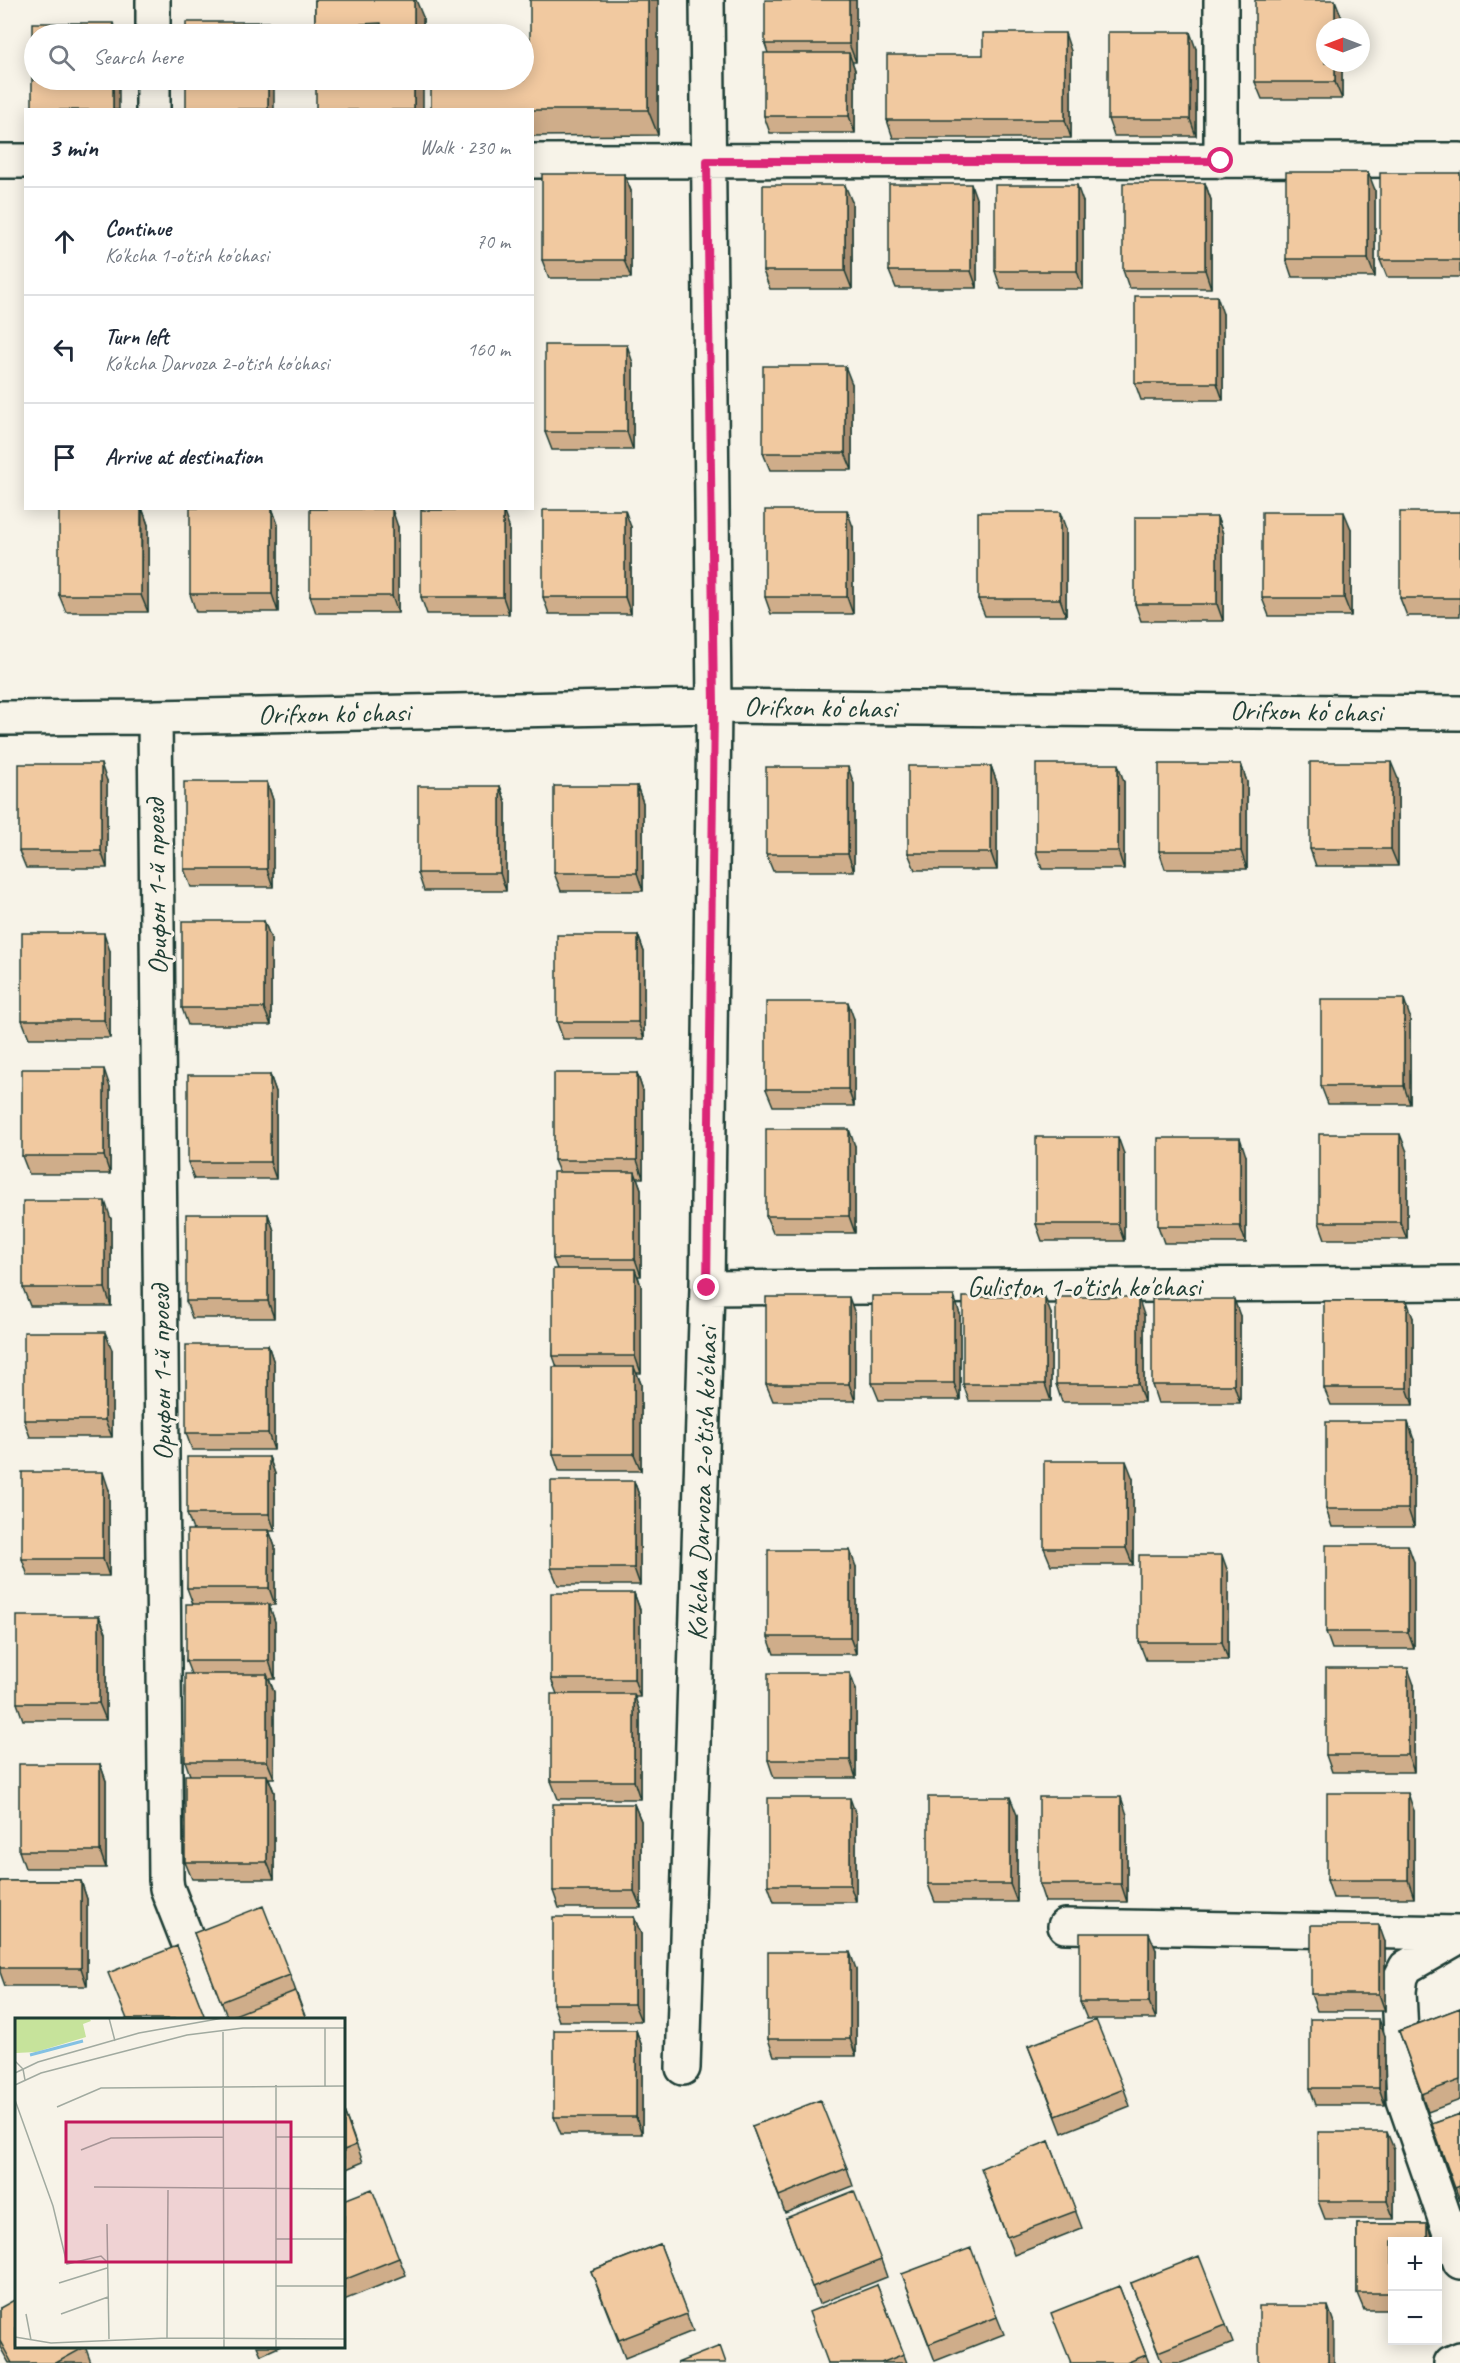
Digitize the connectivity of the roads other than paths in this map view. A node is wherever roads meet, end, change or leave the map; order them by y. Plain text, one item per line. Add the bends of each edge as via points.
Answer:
1 (153, 0) edge
2 (707, 0) edge
3 (1221, 0) edge
4 (153, 24) edge
5 (153, 90) edge
6 (153, 108) edge
7 (534, 160) edge
8 (1460, 160) edge
9 (0, 161) edge
10 (24, 161) edge
11 (707, 161) junction
12 (1221, 161) junction
13 (714, 706) junction
14 (1460, 713) edge
15 (155, 717) junction
16 (0, 718) edge
17 (1460, 1283) edge
18 (707, 1288) junction
19 (1065, 1926) dead end
20 (1460, 1934) edge
21 (219, 2018) edge
22 (683, 2068) dead end
23 (1460, 2262) edge
24 (1460, 2359) edge
25 (1451, 2363) edge

1 - 4 street
2 - 11 street, Ko'kcha Darvoza 2-o'tish ko'chasi
3 - 12 street
5 - 6 street
7 - 11 street
8 - 12 street
9 - 10 street
11 - 12 street
11 - 13 street, Ko'kcha Darvoza 2-o'tish ko'chasi
13 - 14 street, Orifxon koʻchasi
13 - 15 street, Orifxon koʻchasi
13 - 18 street, Ko'kcha Darvoza 2-o'tish ko'chasi
15 - 16 street, Orifxon koʻchasi
15 - 21 street, Орифон 1-й проезд via 166,1880
17 - 18 street, Guliston 1-o'tish ko'chasi
18 - 22 street, Ko'kcha Darvoza 2-o'tish ko'chasi
19 - 20 street
20 - 23 street via 1406,1967 1399,1991 1404,2100
24 - 25 street

